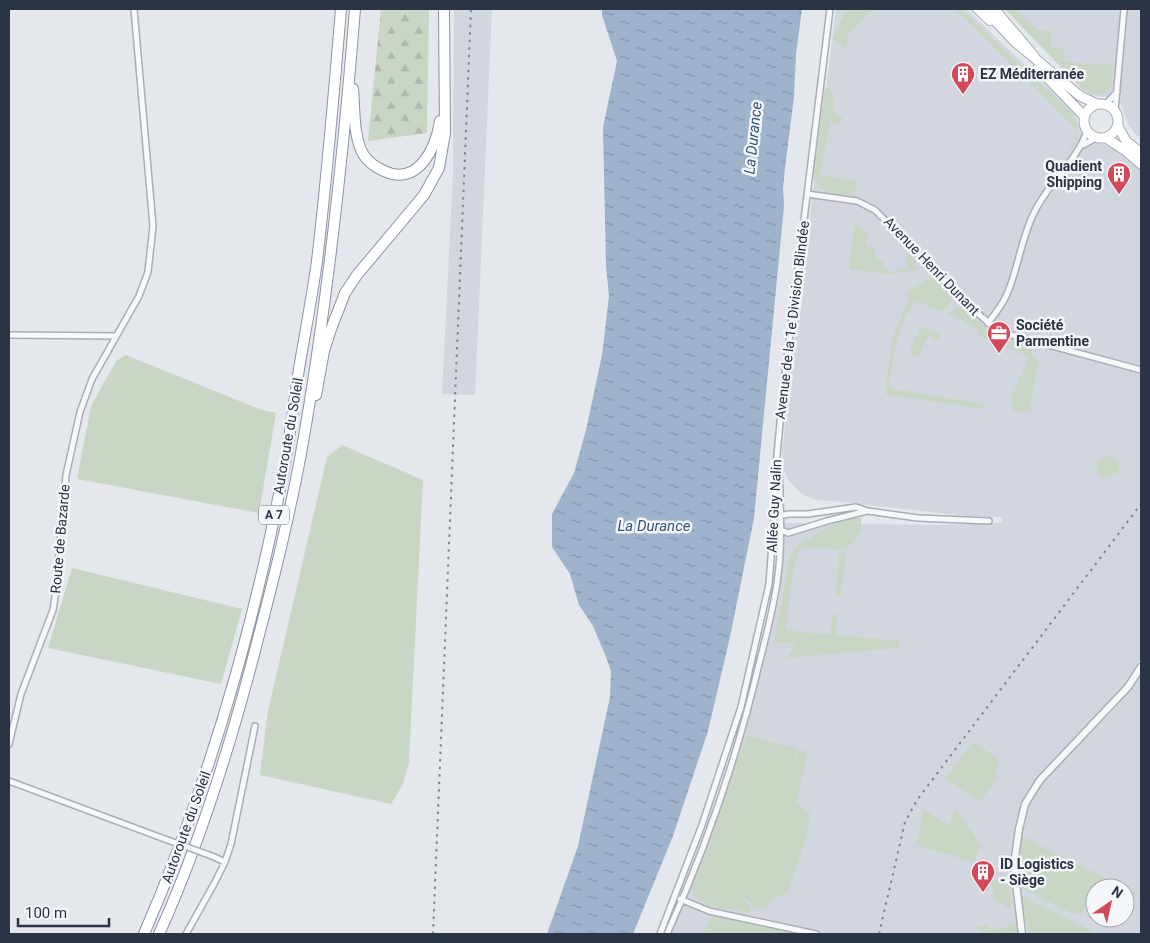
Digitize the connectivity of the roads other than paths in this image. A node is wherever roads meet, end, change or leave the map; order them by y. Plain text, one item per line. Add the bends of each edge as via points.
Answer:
1 (134, 9) edge
2 (334, 9) edge
3 (341, 9) edge
4 (355, 9) edge
5 (438, 9) edge
6 (444, 9) edge
7 (830, 9) edge
8 (977, 9) edge
9 (984, 9) edge
10 (995, 9) edge
11 (1124, 9) edge
12 (1014, 41) junction
13 (1036, 60) junction
14 (351, 61) junction
15 (335, 79) junction
16 (1117, 91) junction
17 (1101, 104) junction
18 (1115, 110) junction
19 (1084, 116) junction
20 (1118, 126) junction
21 (1087, 131) junction
22 (1096, 138) junction
23 (1106, 138) junction
24 (1083, 145) junction
25 (1141, 153) edge
26 (1141, 164) edge
27 (807, 194) junction
28 (988, 322) junction
29 (9, 335) edge
30 (116, 336) junction
31 (1141, 370) edge
32 (778, 447) junction
33 (300, 459) junction
34 (780, 503) junction
35 (868, 511) junction
36 (789, 514) junction
37 (780, 515) junction
38 (774, 521) junction
39 (989, 521) dead end
40 (780, 530) junction
41 (788, 532) junction
42 (780, 546) junction
43 (1141, 667) edge
44 (255, 726) dead end
45 (9, 744) edge
46 (9, 781) edge
47 (225, 862) junction
48 (675, 897) junction
49 (682, 900) junction
50 (144, 934) edge
51 (159, 934) edge
52 (186, 934) edge
53 (660, 934) edge
54 (667, 934) edge
55 (816, 934) edge
56 (1022, 934) edge

1 - 30 street, Route de Bazarde via 153,226 148,272 139,296
2 - 15 highway
3 - 15 highway, Autoroute du Soleil / A 7
4 - 14 highway, Autoroute du Soleil / A 7
5 - 14 highway via 440,122 429,156 414,171 402,175 388,173 374,166 364,155 356,137
6 - 33 highway via 445,134 439,168 424,195 345,293 324,351 310,430
7 - 27 street, Avenue de la 1e Division Blindée
8 - 12 main road
9 - 12 main road
10 - 13 main road via 1032,51
11 - 16 street
12 - 13 main road
12 - 19 main road
13 - 17 main road via 1080,96
14 - 33 highway, Autoroute du Soleil / A 7 via 331,255
15 - 50 highway, Autoroute du Soleil / A 7 via 316,262 284,468 260,578 200,791
16 - 17 street
16 - 18 street
17 - 18 main road
17 - 19 main road via 1087,110
18 - 20 main road
19 - 21 main road
20 - 23 main road
20 - 25 main road via 1126,141
21 - 22 main road
21 - 24 street
22 - 23 main road
22 - 24 street
23 - 26 main road
24 - 28 street via 1034,212 1007,295
27 - 28 street, Avenue Henri Dunant via 857,201 875,210
27 - 32 street, Avenue de la 1e Division Blindée
28 - 31 street, Avenue Henri Dunant via 1004,333
29 - 30 street
30 - 45 street, Route de Bazarde via 90,385 75,429 65,482 56,597 21,694
32 - 34 street, Allée Guy Nalin
32 - 38 street, Allée Guy Nalin
33 - 51 highway, Autoroute du Soleil / A 7 via 243,700 213,796
34 - 36 street
34 - 37 street, Allée Guy Nalin
35 - 36 street via 856,507
35 - 39 street via 918,518
35 - 41 street
36 - 37 street
37 - 38 street
37 - 40 street, Allée Guy Nalin
38 - 40 street
38 - 48 street, Allée Guy Nalin via 769,584 741,708
40 - 41 street
40 - 42 street, Allée Guy Nalin
41 - 42 street
42 - 49 street, Allée Guy Nalin via 775,598 747,712
43 - 56 street via 1128,687 1040,780 1024,804 1014,864
44 - 47 street
46 - 47 street, bridge
47 - 52 street
48 - 49 street
48 - 53 street, Allée Guy Nalin
49 - 54 street, Allée Guy Nalin
49 - 55 street via 709,910

